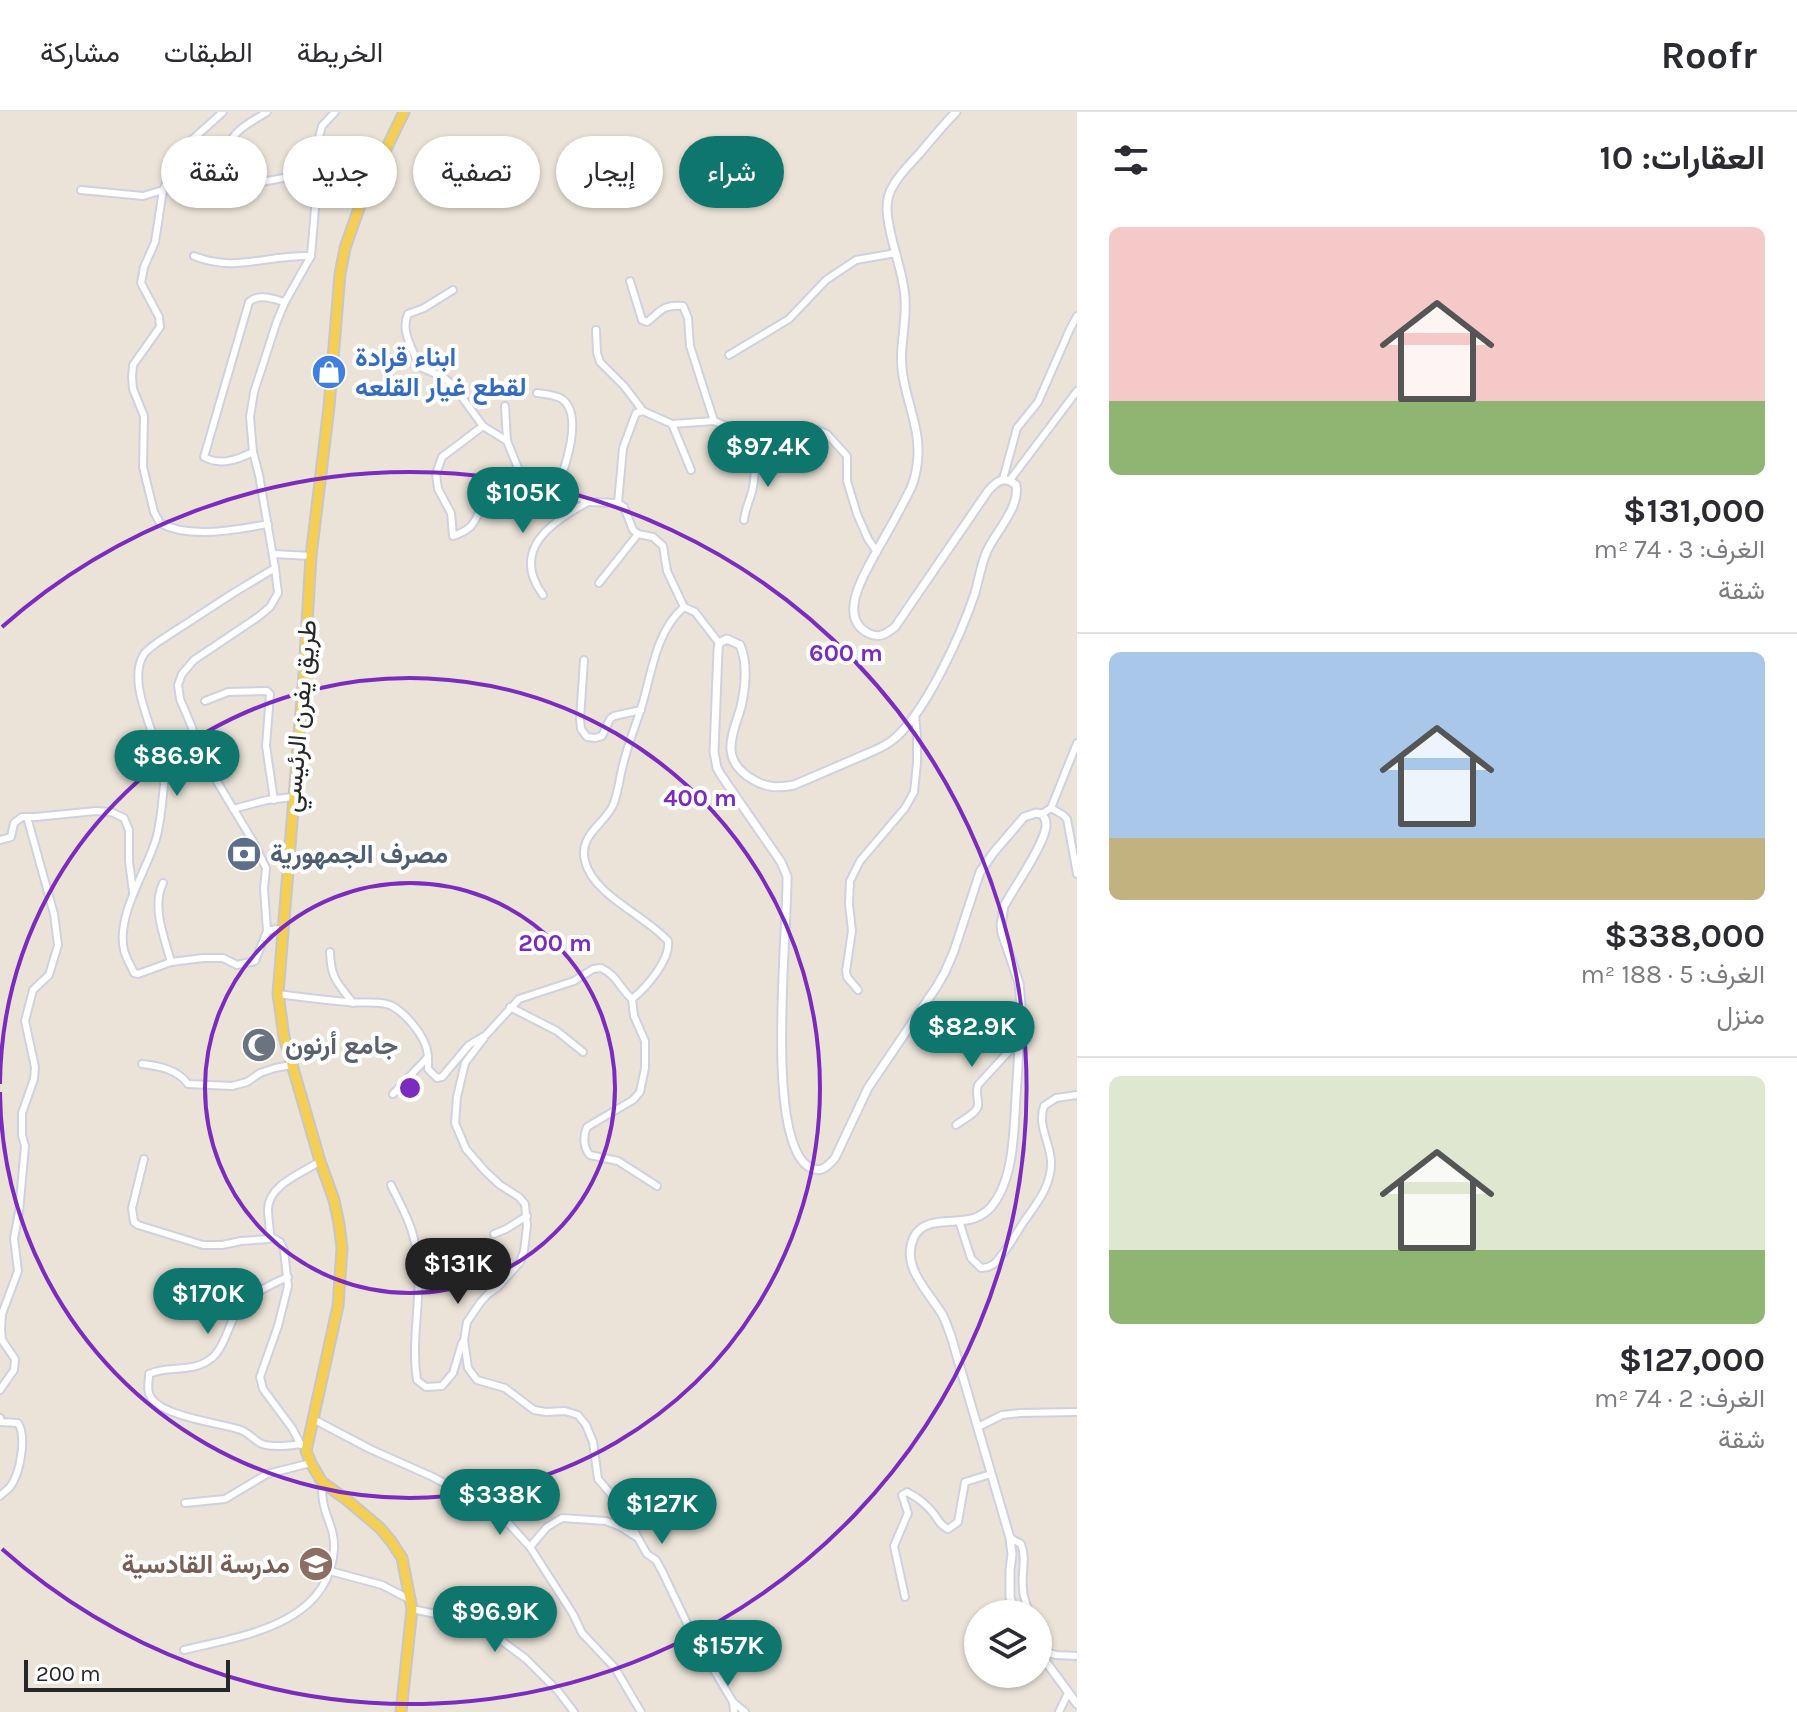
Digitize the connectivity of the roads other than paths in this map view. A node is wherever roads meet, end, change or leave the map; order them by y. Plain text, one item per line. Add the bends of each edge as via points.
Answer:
1 (223, 112) edge
2 (267, 112) edge
3 (335, 112) edge
4 (404, 112) edge
5 (956, 112) edge
6 (196, 136) edge
7 (233, 136) edge
8 (319, 136) edge
9 (392, 136) edge
10 (81, 190) dead end
11 (161, 191) edge
12 (161, 203) edge
13 (315, 208) edge
14 (359, 208) edge
15 (896, 253) junction
16 (194, 256) dead end
17 (311, 256) junction
18 (630, 281) dead end
19 (453, 290) dead end
20 (285, 302) junction
21 (1077, 316) edge
22 (596, 330) dead end
23 (729, 355) dead end
24 (1077, 391) edge
25 (537, 393) dead end
26 (505, 406) dead end
27 (643, 411) junction
28 (714, 421) junction
29 (672, 424) junction
30 (483, 426) junction
31 (507, 441) junction
32 (760, 448) junction
33 (253, 452) junction
34 (691, 470) dead end
35 (522, 478) junction
36 (1006, 479) junction
37 (557, 487) junction
38 (588, 502) junction
39 (618, 503) junction
40 (744, 520) dead end
41 (268, 524) junction
42 (638, 534) junction
43 (877, 552) junction
44 (273, 554) junction
45 (311, 556) junction
46 (275, 568) junction
47 (599, 583) dead end
48 (543, 595) dead end
49 (684, 607) junction
50 (719, 643) junction
51 (584, 660) dead end
52 (205, 701) dead end
53 (641, 710) junction
54 (915, 715) junction
55 (1077, 743) edge
56 (293, 797) junction
57 (274, 800) junction
58 (1051, 808) junction
59 (233, 809) junction
60 (1042, 814) junction
61 (27, 817) junction
62 (0, 840) edge
63 (1077, 874) edge
64 (163, 883) dead end
65 (133, 896) junction
66 (283, 928) junction
67 (267, 931) junction
68 (330, 952) dead end
69 (171, 962) junction
70 (858, 990) dead end
71 (278, 994) junction
72 (632, 999) junction
73 (353, 1003) junction
74 (510, 1007) junction
75 (486, 1035) junction
76 (1020, 1039) junction
77 (583, 1052) dead end
78 (428, 1057) junction
79 (142, 1064) dead end
80 (291, 1065) junction
81 (393, 1094) dead end
82 (1077, 1095) edge
83 (956, 1125) dead end
84 (144, 1159) dead end
85 (320, 1161) junction
86 (391, 1185) dead end
87 (657, 1186) dead end
88 (527, 1216) junction
89 (959, 1221) junction
90 (494, 1234) dead end
91 (270, 1236) junction
92 (288, 1277) junction
93 (464, 1340) junction
94 (0, 1390) edge
95 (1077, 1412) edge
96 (0, 1418) edge
97 (313, 1419) junction
98 (978, 1427) junction
99 (303, 1448) junction
100 (311, 1463) junction
101 (991, 1474) junction
102 (322, 1482) junction
103 (0, 1496) edge
104 (185, 1503) dead end
105 (638, 1538) junction
106 (1010, 1538) junction
107 (530, 1547) junction
108 (330, 1571) junction
109 (905, 1597) dead end
110 (1011, 1600) edge
111 (1026, 1600) edge
112 (411, 1604) junction
113 (184, 1650) dead end
114 (1052, 1654) edge
115 (1077, 1656) edge
116 (1052, 1671) edge
117 (1068, 1693) junction
118 (733, 1702) junction
119 (1077, 1704) edge
120 (401, 1712) edge
121 (574, 1712) edge
122 (641, 1712) edge
123 (734, 1712) edge
124 (745, 1712) edge
125 (1059, 1712) edge

1 - 6 street
2 - 7 street
3 - 8 street
4 - 9 main road, طريق يفرن الرئيسي
5 - 15 street via 889,194
10 - 11 street via 143,196
12 - 41 street via 141,283 160,327 133,365 132,377 144,416 143,467 154,512 170,528 230,531
13 - 17 street
14 - 45 main road, طريق يفرن الرئيسي via 340,274
15 - 23 street via 856,260 826,280 789,319
15 - 43 street via 906,320 900,361 919,448 913,485
16 - 17 street via 228,264
17 - 20 street
18 - 28 street via 642,320 647,322 664,307 683,306
19 - 30 street via 408,314 406,335 420,367 453,385
20 - 33 street via 254,392
20 - 33 street via 262,297 249,302 204,457 224,462
21 - 36 street via 1038,402 1017,428
22 - 27 street via 600,362
24 - 36 street
25 - 37 street via 562,399 571,415 571,447
26 - 31 street
27 - 29 street
27 - 39 street via 636,413 623,448
28 - 29 street
28 - 32 street via 741,432
29 - 34 street
30 - 31 street
30 - 35 street via 442,457 436,474 451,513 453,536 475,523 494,495
31 - 35 street
32 - 40 street
32 - 43 street via 808,430 827,434 847,456 847,481 857,514
33 - 41 street
35 - 37 street via 534,475
36 - 43 street via 988,491 895,627 876,636 865,633 854,612 858,587
36 - 54 street via 1016,485 1017,494 986,553 965,619
37 - 38 street
38 - 39 street
38 - 48 street via 533,546 531,570
39 - 42 street
41 - 44 street
42 - 47 street
42 - 49 street via 663,546 667,571
44 - 45 street
44 - 46 street
45 - 56 main road, طريق يفرن الرئيسي
46 - 59 street via 278,593 270,607 194,660 178,685 201,755
46 - 65 street via 146,650 141,660 141,701 164,780 156,839
49 - 50 street via 695,612
49 - 53 street via 660,645
50 - 54 street via 737,643 743,655 744,690 731,742 733,760 761,784 794,785 872,751 898,736
50 - 60 street via 717,768 787,876 782,1069 786,1119 795,1148 814,1170 835,1158 868,1088 937,986 980,872 1024,817
51 - 53 street via 580,719 587,737 602,736 614,716
52 - 57 street via 228,692 270,694 266,746
53 - 72 street via 614,803 588,836 583,857 594,880 668,941 667,955
54 - 70 street via 914,792 850,881 852,931 846,971
55 - 58 street
56 - 57 street
56 - 66 main road, طريق يفرن الرئيسي
57 - 59 street
58 - 60 street
58 - 63 street via 1069,825
59 - 67 street via 266,868
60 - 76 street via 1042,840 1002,915 1002,933 1021,992
61 - 62 street via 15,821 11,837
61 - 65 street via 105,811 124,818
61 - 94 street via 58,945 49,975 33,990 25,1021 35,1067 22,1113 25,1146 14,1238 18,1271 2,1314 2,1340 15,1359 14,1370
64 - 69 street via 158,904
65 - 69 street via 124,948 134,973
66 - 67 street
66 - 71 main road, طريق يفرن الرئيسي
67 - 69 street via 255,961
68 - 73 street via 334,980
71 - 73 street
71 - 80 main road, طريق يفرن الرئيسي
72 - 74 street via 614,975 601,968
72 - 87 street via 645,1041 640,1092 587,1127 585,1146 590,1155 618,1161
73 - 78 street via 382,1003 402,1013 426,1044
74 - 75 street
74 - 77 street via 557,1031
75 - 78 street via 469,1045 442,1077 431,1075
75 - 88 street via 465,1063 455,1123 466,1149 519,1197
76 - 83 street via 978,1085 975,1111
76 - 89 street via 1013,1144 1004,1182 994,1205
78 - 81 street
79 - 80 street via 174,1072 188,1084 212,1086 232,1086
80 - 85 main road, طريق يفرن الرئيسي
82 - 89 street via 1044,1106 1041,1120 1050,1151 1050,1178 994,1264 981,1268 971,1258
84 - 91 street via 132,1208 138,1225 203,1245
85 - 91 street via 273,1194 268,1206
85 - 97 main road, طريق يفرن الرئيسي via 334,1200 342,1248 338,1306
86 - 93 street via 417,1250 417,1380 426,1387 442,1386 453,1373
88 - 90 street
88 - 93 street via 520,1262 472,1313
89 - 98 street via 920,1229 911,1252 915,1276 944,1318
91 - 92 street via 284,1250
92 - 99 street via 260,1377
92 - 99 street via 244,1303 211,1359 197,1367 149,1374 148,1392 169,1409 243,1430 262,1444
93 - 105 street via 468,1368 477,1380 505,1388 534,1410 578,1415 593,1442 598,1479 623,1508
95 - 98 street via 1002,1415
96 - 103 street via 22,1428 18,1470
97 - 99 main road, طريق يفرن الرئيسي
97 - 107 street via 498,1512
98 - 101 street
99 - 100 main road
100 - 102 main road
100 - 104 street via 267,1474 225,1499
101 - 106 street
101 - 109 street via 965,1482 958,1522 948,1529 916,1498 903,1493 908,1513 894,1546
102 - 108 street via 334,1531
102 - 112 main road via 391,1541 402,1558
105 - 107 street via 606,1521 562,1518
105 - 118 street via 656,1560
106 - 110 street
106 - 111 street via 1023,1548
107 - 122 street via 582,1633 615,1668
108 - 112 street via 382,1585
108 - 113 street via 315,1597 263,1631
112 - 120 main road
112 - 121 street via 478,1623 526,1659
114 - 115 street
116 - 117 street
117 - 119 street
117 - 125 street
118 - 123 street
118 - 124 street

